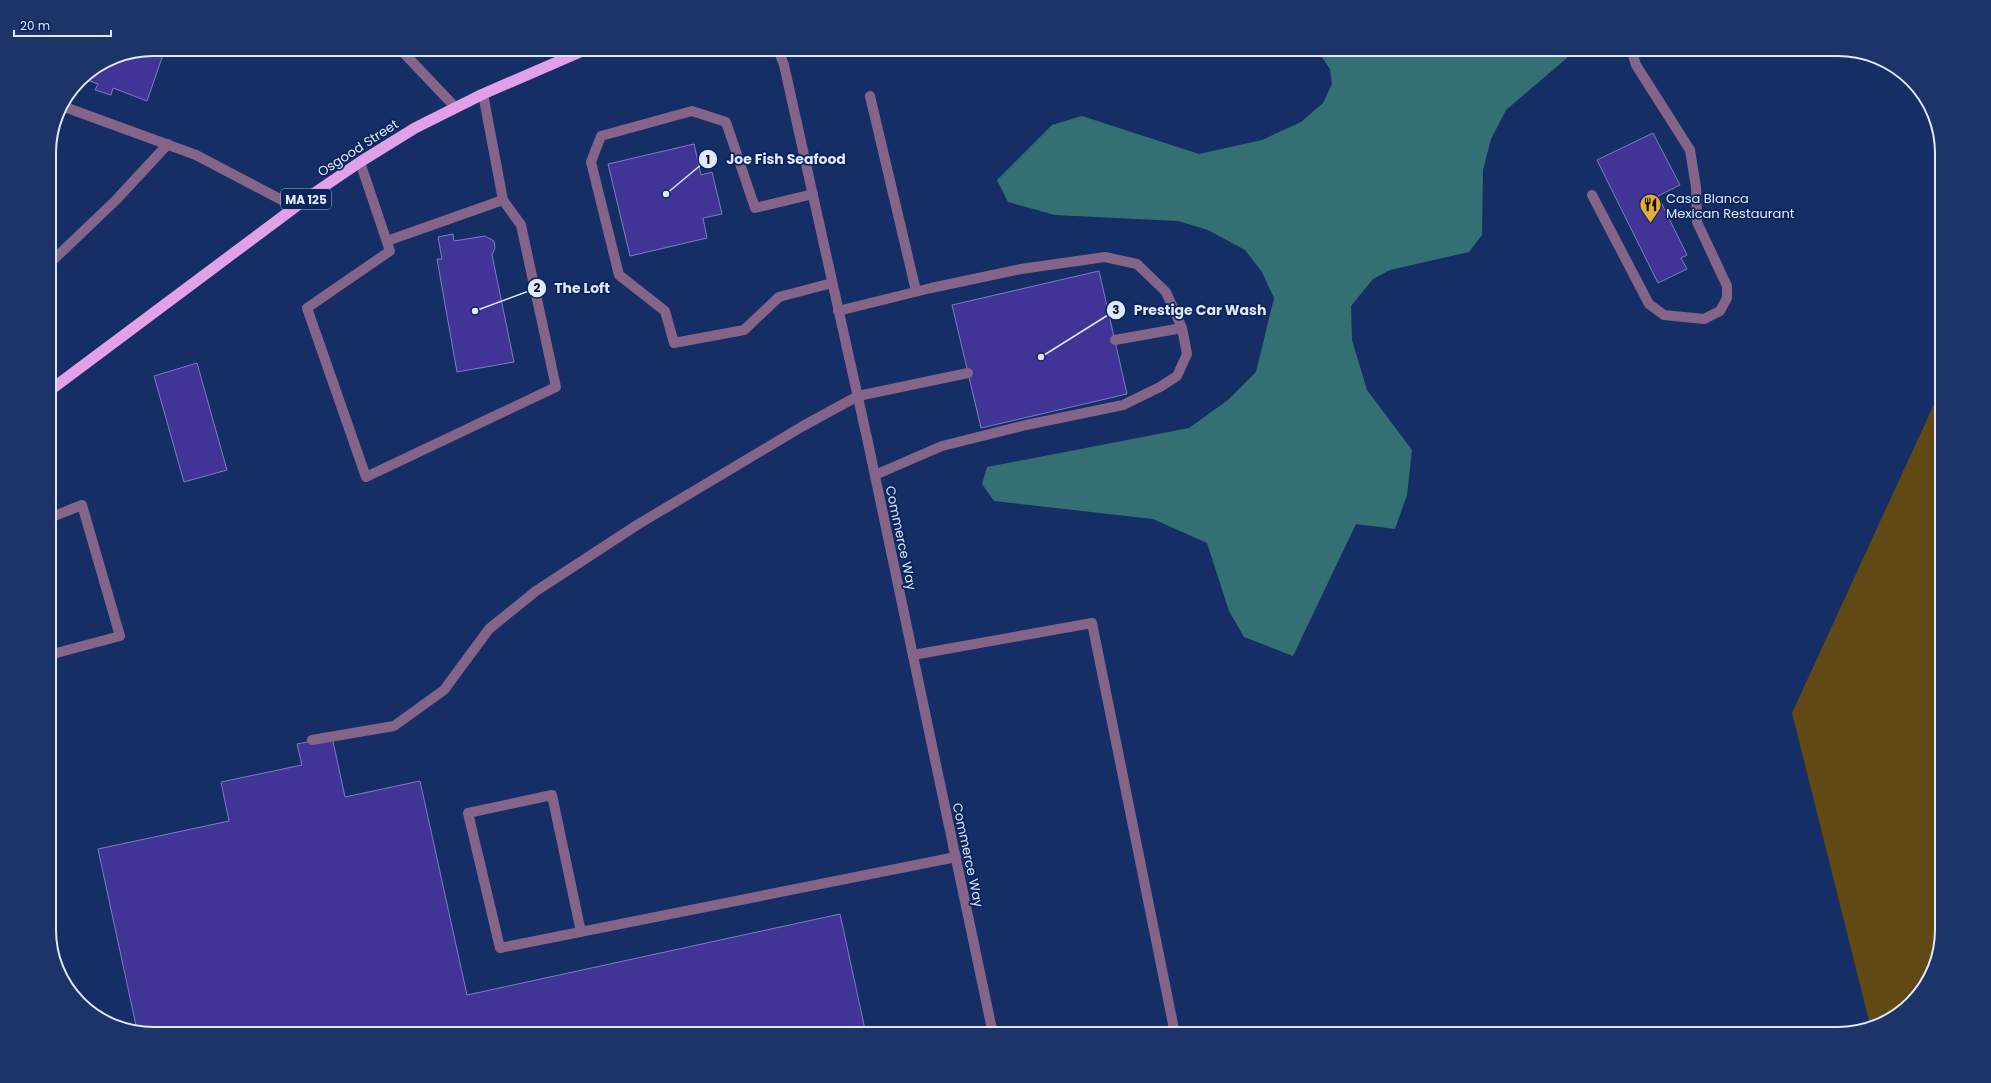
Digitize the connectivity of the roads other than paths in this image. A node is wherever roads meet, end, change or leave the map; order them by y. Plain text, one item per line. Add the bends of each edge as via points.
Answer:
1 (407, 56) edge
2 (571, 56) edge
3 (781, 56) edge
4 (1633, 56) edge
5 (483, 94) junction
6 (870, 96) dead end
7 (67, 108) edge
8 (456, 108) junction
9 (168, 144) junction
10 (360, 162) junction
11 (813, 194) junction
12 (1592, 195) dead end
13 (503, 200) junction
14 (296, 207) junction
15 (387, 241) junction
16 (56, 257) edge
17 (832, 283) junction
18 (916, 291) junction
19 (838, 311) junction
20 (1182, 328) junction
21 (1115, 340) dead end
22 (968, 373) dead end
23 (56, 386) edge
24 (858, 396) junction
25 (875, 475) junction
26 (56, 515) edge
27 (56, 653) edge
28 (913, 655) junction
29 (312, 740) dead end
30 (956, 857) junction
31 (581, 932) junction
32 (992, 1027) edge
33 (1174, 1027) edge

1 - 8 street
2 - 5 highway, Osgood Street / MA 125
3 - 11 street, Commerce Way
4 - 12 street via 1636,65 1690,150 1696,187 1697,222 1727,286 1727,298 1720,311 1704,319 1664,315 1649,304
5 - 8 highway, Osgood Street / MA 125
5 - 13 street
6 - 18 street
7 - 9 street
8 - 10 highway, Osgood Street / MA 125 via 415,128
9 - 14 street via 196,155
9 - 16 street via 116,200
10 - 14 highway, Osgood Street / MA 125
10 - 15 street
11 - 17 street, Commerce Way
11 - 17 street via 754,208 726,122 692,111 601,136 592,162 619,275 665,311 674,343 744,330 779,297
13 - 15 street
13 - 15 street via 521,225 556,387 366,477 307,308 390,251
14 - 23 highway, Osgood Street / MA 125
17 - 19 street, Commerce Way
18 - 19 street
18 - 20 street via 1021,269 1105,257 1137,264 1166,292
19 - 24 street, Commerce Way
20 - 21 street
20 - 25 street via 1187,354 1177,376 1123,405 942,446
22 - 24 street
24 - 25 street, Commerce Way
24 - 29 street via 643,521 536,591 489,629 444,690 394,726
25 - 28 street, Commerce Way
26 - 27 street via 82,506 120,636
28 - 30 street, Commerce Way
28 - 33 street via 1092,623
30 - 31 street
30 - 32 street, Commerce Way
31 - 31 street via 500,948 468,813 552,795

